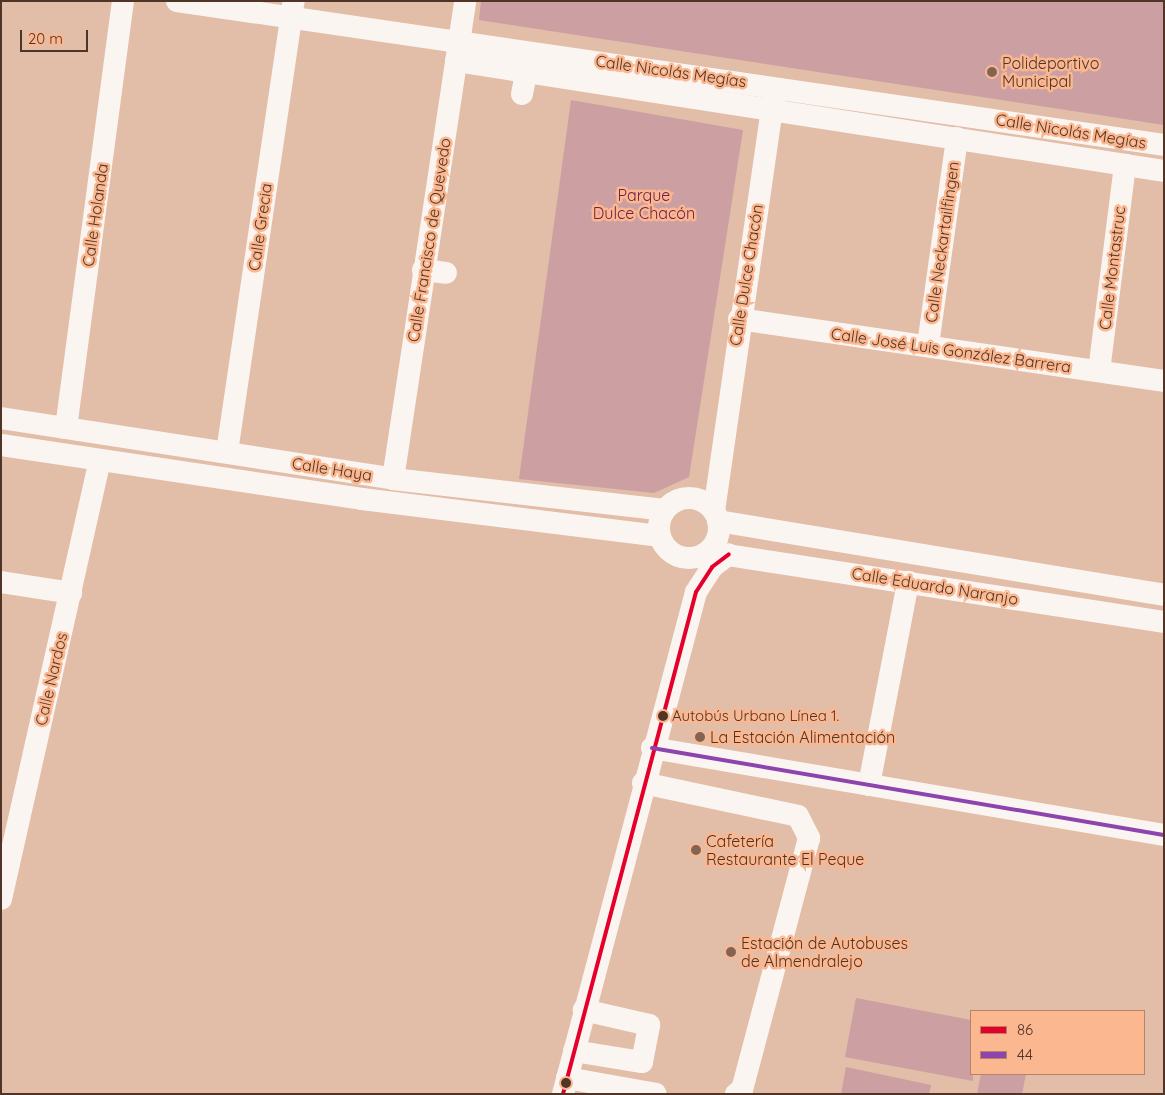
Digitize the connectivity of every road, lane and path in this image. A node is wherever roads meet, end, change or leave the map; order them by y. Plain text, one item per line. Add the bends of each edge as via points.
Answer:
1 (123, 1) edge
2 (177, 1) edge
3 (465, 1) edge
4 (293, 10) edge
5 (458, 51) junction
6 (775, 86) junction
7 (772, 108) junction
8 (956, 138) junction
9 (1164, 145) edge
10 (1125, 165) junction
11 (1164, 171) edge
12 (423, 270) junction
13 (446, 273) dead end
14 (739, 319) junction
15 (928, 345) junction
16 (1099, 372) junction
17 (1164, 381) edge
18 (1, 418) edge
19 (66, 428) junction
20 (1, 445) edge
21 (228, 452) junction
22 (100, 460) junction
23 (718, 464) junction
24 (393, 479) junction
25 (690, 498) junction
26 (664, 510) junction
27 (716, 516) junction
28 (659, 536) junction
29 (706, 553) junction
30 (729, 554) junction
31 (676, 556) junction
32 (1, 582) edge
33 (908, 582) junction
34 (696, 592) junction
35 (71, 594) junction
36 (1164, 595) edge
37 (1164, 622) edge
38 (652, 748) junction
39 (643, 783) junction
40 (869, 786) junction
41 (1164, 836) edge
42 (1, 899) edge
43 (584, 1010) junction
44 (574, 1051) junction
45 (565, 1086) edge
46 (656, 1094) edge
47 (736, 1094) edge

1 - 19 street, Calle Holanda
2 - 4 street, Calle Nicolás Megías
3 - 5 street, Calle Francisco de Quevedo
4 - 5 street, Calle Nicolás Megías
4 - 21 street, Calle Grecia
5 - 6 street, Calle Nicolás Megías
5 - 7 street, Calle Nicolás Megías via 524,84
5 - 12 street, Calle Francisco de Quevedo
6 - 7 street, Calle Dulce Chacón
6 - 9 street, Calle Nicolás Megías
7 - 8 street, Calle Nicolás Megías
7 - 14 street, Calle Dulce Chacón
8 - 10 street, Calle Nicolás Megías
8 - 15 street, Calle Neckartailfingen
10 - 11 street, Calle Nicolás Megías
10 - 16 street, Calle Montastruc
12 - 13 street
12 - 24 street, Calle Francisco de Quevedo
14 - 15 street, Calle José Luis González Barrera
14 - 23 street, Calle Dulce Chacón
15 - 16 street, Calle José Luis González Barrera
16 - 17 street, Calle José Luis González Barrera
18 - 19 street, Calle Haya
19 - 21 street, Calle Haya
20 - 22 street
21 - 24 street, Calle Haya
22 - 28 street
22 - 35 street, Calle Nardos
23 - 25 street, Calle Dulce Chacón via 706,488
23 - 27 street, Calle Dulce Chacón
24 - 26 street, Calle Haya
25 - 26 street
25 - 27 street
26 - 28 street
27 - 29 street via 718,537
27 - 36 street, Calle Eduardo Naranjo
28 - 31 street
29 - 30 street, Calle Eduardo Naranjo
29 - 31 street via 689,559
30 - 33 street, Calle Eduardo Naranjo
30 - 34 street via 712,567
31 - 34 street
32 - 35 street
33 - 37 street, Calle Eduardo Naranjo
33 - 40 street
34 - 38 street
35 - 42 street, Calle Nardos
38 - 39 street
38 - 40 street
39 - 43 street
39 - 47 street via 798,816 809,838 742,1089
40 - 41 street
43 - 44 street
43 - 44 street via 650,1025 642,1062
44 - 45 street
45 - 46 street

